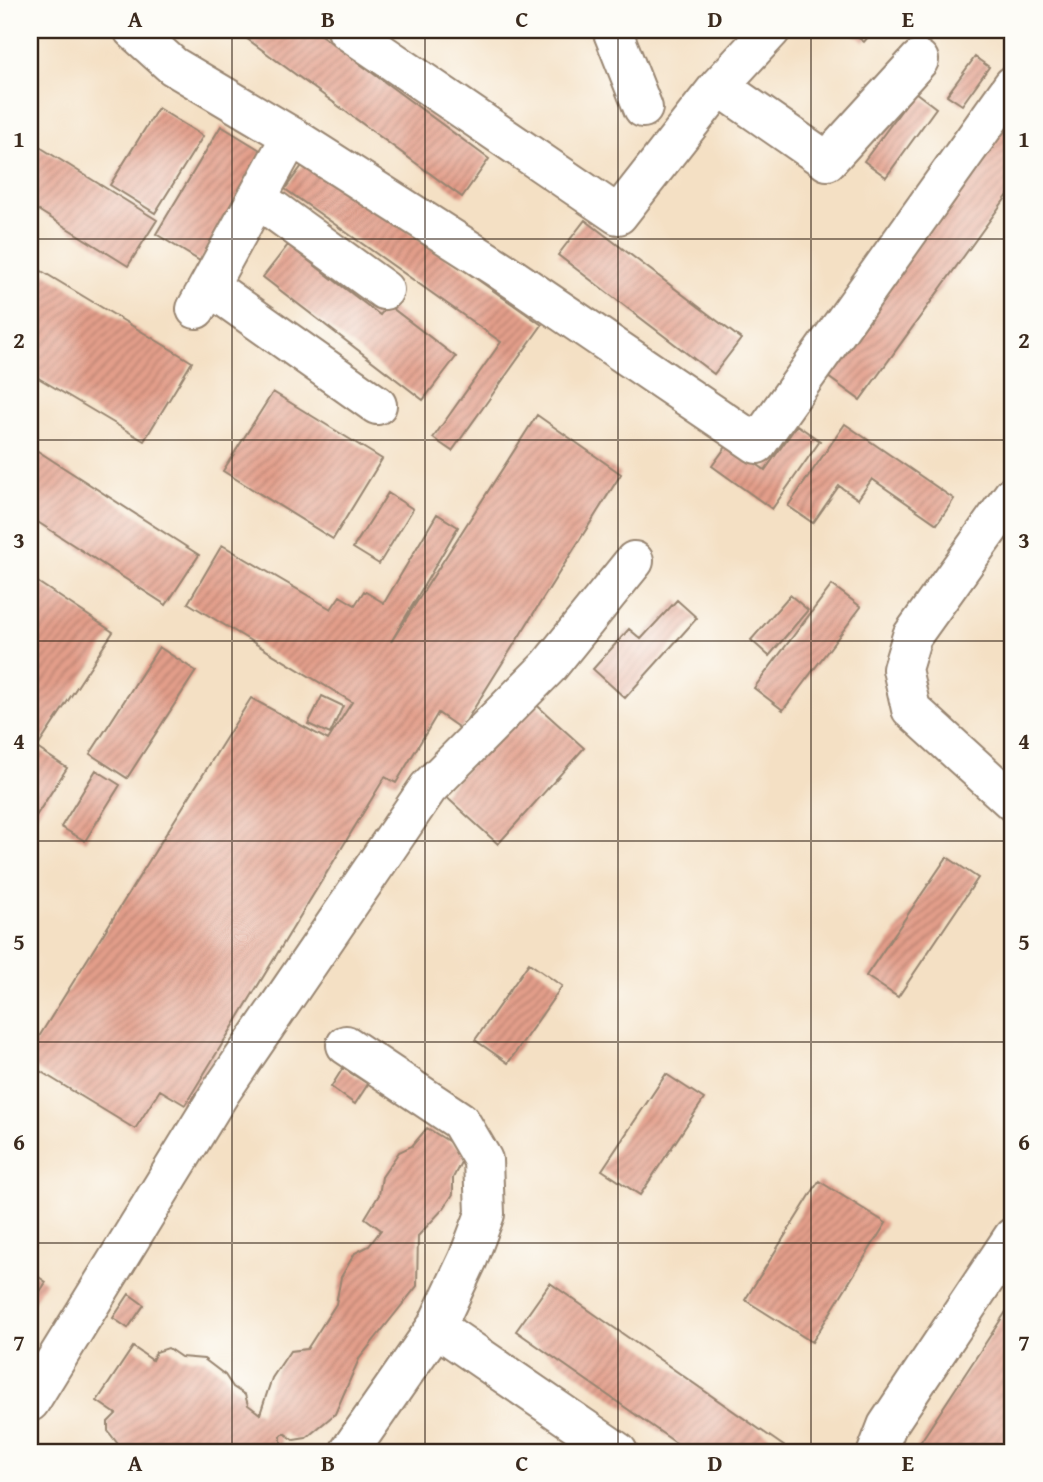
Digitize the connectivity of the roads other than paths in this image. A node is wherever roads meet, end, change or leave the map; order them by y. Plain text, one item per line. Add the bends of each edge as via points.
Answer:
1 (133, 30) edge
2 (347, 30) edge
3 (612, 30) edge
4 (771, 30) edge
5 (919, 60) dead end
6 (1013, 85) edge
7 (719, 86) junction
8 (643, 108) dead end
9 (291, 136) junction
10 (257, 198) junction
11 (384, 290) dead end
12 (377, 405) dead end
13 (1013, 495) edge
14 (634, 561) dead end
15 (1013, 802) edge
16 (346, 1045) dead end
17 (1013, 1237) edge
18 (436, 1326) junction
19 (30, 1402) edge
20 (351, 1452) edge
21 (618, 1452) edge
22 (877, 1452) edge

1 - 9 lane via 173,66
2 - 7 lane via 618,215
3 - 8 lane
4 - 7 lane
5 - 7 lane via 827,161
6 - 9 lane via 757,444 499,269
9 - 10 lane
10 - 11 lane
10 - 12 lane via 202,298
13 - 15 lane via 912,636 902,669 911,709
14 - 19 lane via 549,666 428,789 220,1093
16 - 18 lane via 460,1121 483,1160 485,1214
17 - 22 lane via 887,1426
18 - 20 lane
18 - 21 lane

